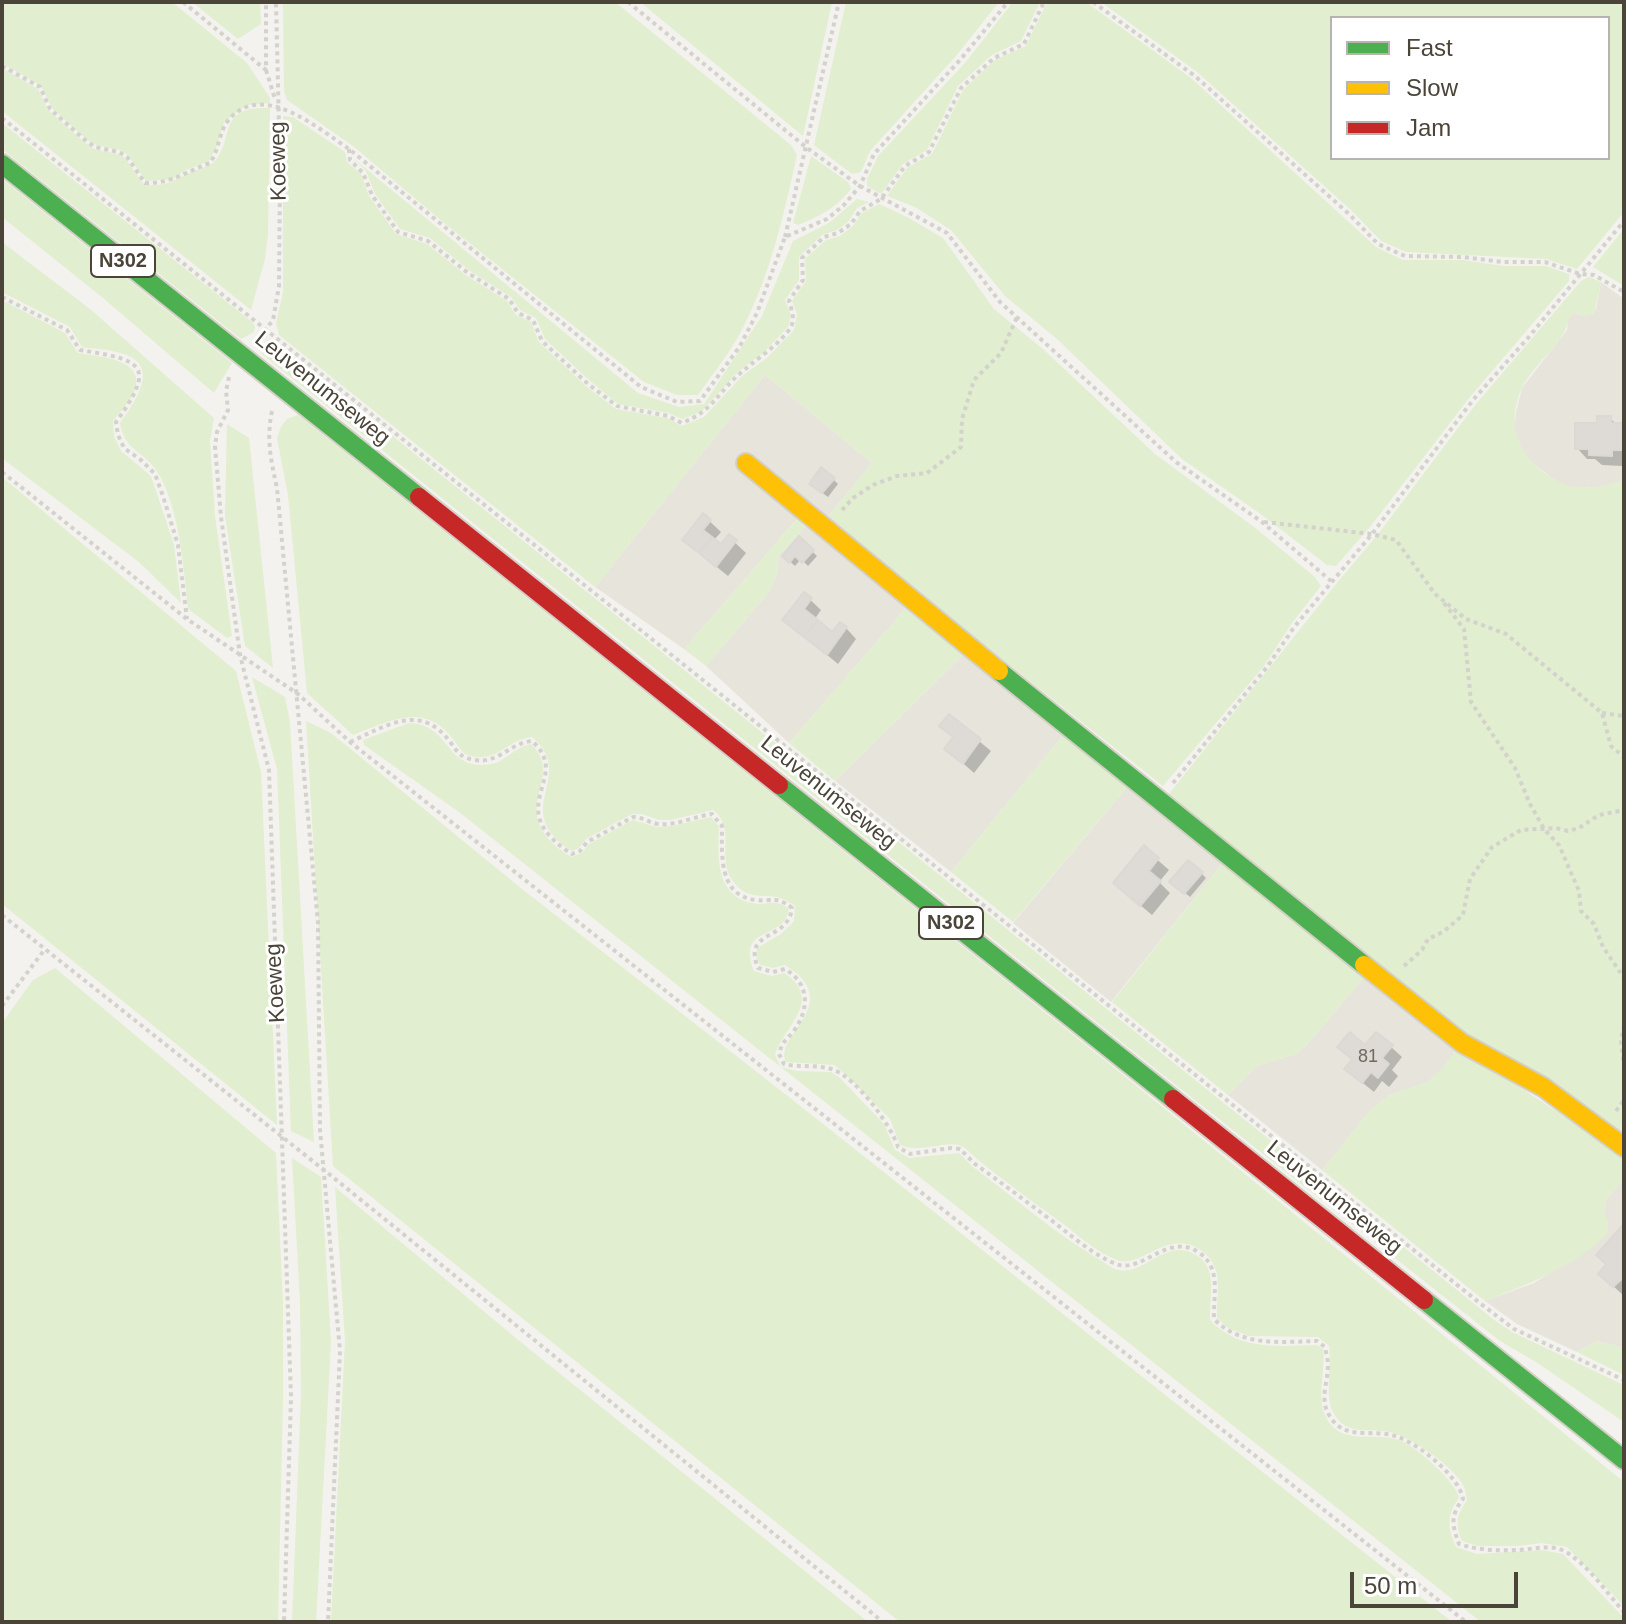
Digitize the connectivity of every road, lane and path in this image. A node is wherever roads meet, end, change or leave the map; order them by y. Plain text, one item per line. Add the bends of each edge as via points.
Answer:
1 (183, 2) edge
2 (266, 2) edge
3 (276, 2) edge
4 (628, 2) edge
5 (839, 2) edge
6 (1008, 2) edge
7 (1044, 2) edge
8 (1093, 2) edge
9 (2, 66) edge
10 (266, 70) junction
11 (277, 105) junction
12 (2, 118) edge
13 (807, 148) junction
14 (349, 149) junction
15 (2, 164) edge
16 (860, 186) junction
17 (881, 199) junction
18 (1624, 221) edge
19 (785, 237) junction
20 (1580, 274) junction
21 (1624, 292) edge
22 (2, 297) edge
23 (1017, 317) junction
24 (273, 320) dead end
25 (244, 358) junction
26 (278, 386) junction
27 (746, 463) dead end
28 (2, 472) edge
29 (1262, 522) junction
30 (825, 528) junction
31 (1372, 534) junction
32 (1331, 581) junction
33 (1440, 598) junction
34 (187, 619) junction
35 (240, 655) junction
36 (298, 694) junction
37 (1602, 713) junction
38 (1624, 716) edge
39 (350, 742) junction
40 (1624, 757) edge
41 (1158, 801) junction
42 (1624, 810) edge
43 (1544, 829) junction
44 (2, 915) edge
45 (45, 949) junction
46 (1624, 978) edge
47 (1390, 984) junction
48 (2, 1006) edge
49 (1624, 1025) edge
50 (1624, 1067) edge
51 (283, 1139) junction
52 (1624, 1147) edge
53 (324, 1170) junction
54 (1624, 1380) edge
55 (1624, 1460) edge
56 (1624, 1612) edge
57 (284, 1622) edge
58 (328, 1622) edge
59 (883, 1622) edge
60 (1466, 1622) edge

1 - 10 path
2 - 10 path
3 - 11 path, Koeweg
4 - 13 path
5 - 13 path
6 - 16 path via 874,154
7 - 17 path via 1024,44 994,58 961,88 929,152 905,166
8 - 20 path via 1195,76 1378,244 1405,256 1545,262
9 - 11 path via 40,87 50,109 85,140 127,157 145,183 174,180 210,163 226,123 236,114
10 - 11 path
11 - 14 path
11 - 24 path, Koeweg via 279,286
12 - 54 path, Leuvenumseweg via 1481,1304 1514,1329
13 - 16 path
13 - 19 path
14 - 17 path via 350,160 398,232 428,241 509,299 518,313 533,320 542,341 617,406 682,423 702,415 791,329 794,314 789,301 803,280 802,258
14 - 19 path via 641,387 677,402 700,401 740,346
15 - 25 main road, Leuvenumseweg / N302
16 - 17 path
16 - 19 path via 827,219
17 - 23 path via 947,233
18 - 20 path
20 - 21 path via 1594,275
20 - 31 path via 1473,400
22 - 34 path via 67,330 80,350 120,356 135,365 141,378 136,395 116,422 118,435 124,448 155,474 178,545
23 - 29 path via 1176,462
23 - 30 path via 1001,353 974,380 962,419 961,447 927,473 873,485
25 - 26 main road, Leuvenumseweg / N302
25 - 35 path, Koeweg via 228,377 228,410 215,446
26 - 36 path, Koeweg via 268,445
26 - 55 main road, Leuvenumseweg / N302
27 - 30 main road
28 - 34 path
29 - 31 path
29 - 32 path
30 - 41 main road
31 - 32 path
31 - 33 path via 1396,540
32 - 41 path
33 - 37 path via 1466,619 1506,634
33 - 43 path via 1464,629 1471,702 1515,768
34 - 35 path
35 - 36 path
35 - 51 path, Koeweg via 269,770
36 - 39 path
36 - 53 path, Koeweg via 318,923
37 - 38 path
37 - 40 path via 1611,746
39 - 56 path via 422,719 434,724 460,756 476,761 492,761 520,742 532,741 547,764 539,816 545,831 572,854 633,817 671,824 712,814 722,826 722,867 729,884 742,895 782,900 792,908 791,919 754,946 753,956 758,968 785,969 805,991 805,1011 782,1041 779,1054 784,1064 832,1069 887,1121 898,1147 910,1154 960,1149 1085,1246 1120,1265 1169,1248 1196,1250 1207,1259 1217,1282 1214,1319 1224,1330 1248,1340 1317,1341 1325,1347 1328,1363 1327,1412 1338,1427 1352,1434 1404,1439 1449,1474 1463,1499 1452,1525 1459,1544 1477,1550 1564,1551
39 - 60 path
41 - 47 main road
42 - 43 path via 1599,815 1568,831
43 - 46 path via 1559,845 1579,891 1581,911
43 - 47 path via 1521,830 1492,847 1470,879 1463,915 1428,939
44 - 45 path
45 - 48 path
45 - 51 path
47 - 52 main road via 1462,1043 1543,1087
49 - 50 path
51 - 53 path
51 - 57 path, Koeweg via 291,1397
53 - 58 path, Koeweg via 340,1351
53 - 59 path

